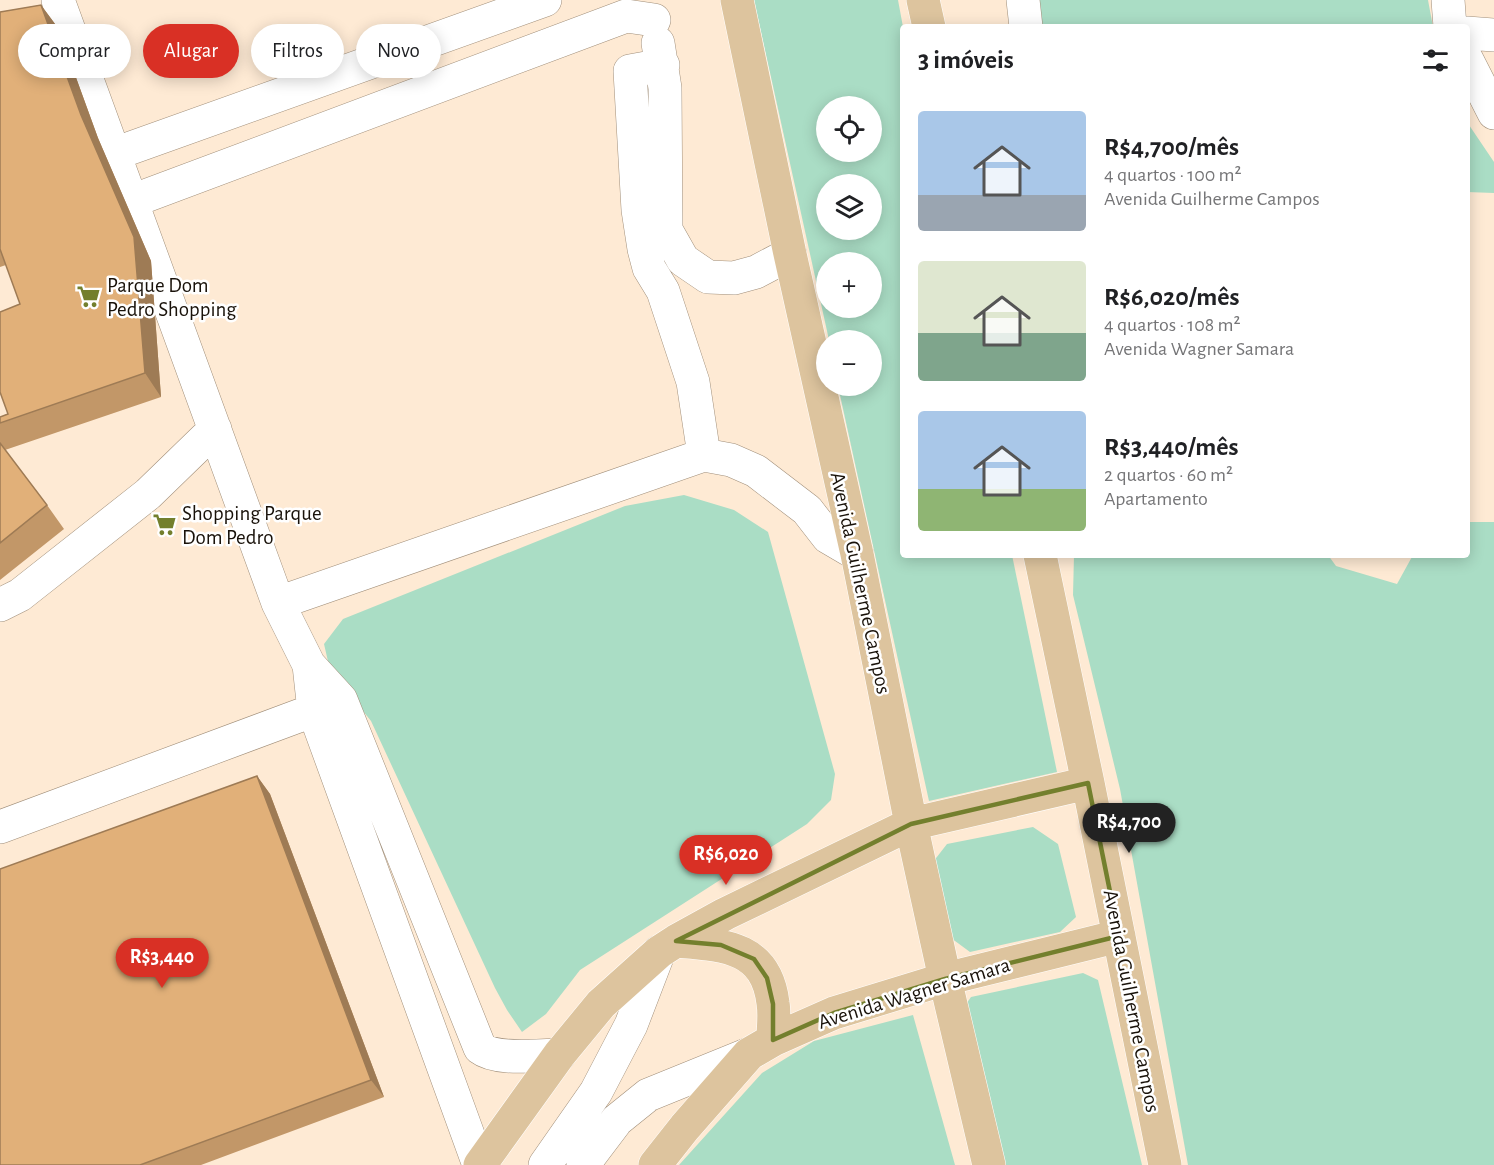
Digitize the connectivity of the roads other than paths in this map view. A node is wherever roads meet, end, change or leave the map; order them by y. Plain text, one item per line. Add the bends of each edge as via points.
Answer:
1 (58, 0) edge
2 (545, 0) edge
3 (737, 0) edge
4 (923, 0) edge
5 (1023, 0) edge
6 (1448, 0) edge
7 (651, 10) edge
8 (928, 24) edge
9 (1026, 24) edge
10 (1450, 24) edge
11 (1470, 33) edge
12 (1494, 35) edge
13 (663, 65) junction
14 (1470, 66) edge
15 (1494, 113) edge
16 (114, 154) junction
17 (132, 201) junction
18 (790, 254) junction
19 (215, 429) junction
20 (704, 455) junction
21 (857, 554) junction
22 (1041, 558) edge
23 (1057, 558) edge
24 (278, 603) junction
25 (0, 605) edge
26 (1055, 627) junction
27 (328, 705) junction
28 (1088, 783) junction
29 (911, 824) junction
30 (0, 827) edge
31 (1119, 936) junction
32 (668, 947) junction
33 (945, 979) junction
34 (761, 1047) junction
35 (559, 1055) junction
36 (480, 1165) edge
37 (545, 1165) edge
38 (583, 1165) edge
39 (655, 1165) edge
40 (989, 1165) edge
41 (1165, 1165) edge

1 - 16 street
2 - 16 street
3 - 18 main road, Avenida Guilherme Campos
4 - 8 main road
5 - 9 street
6 - 10 street
7 - 13 street
7 - 17 street via 626,16
11 - 12 street
13 - 18 street via 666,230 683,260 708,276 734,278 756,272
13 - 20 street via 630,71 638,210 650,268 663,291 693,382
14 - 15 street
16 - 17 street
17 - 19 street
18 - 21 main road, Avenida Guilherme Campos
19 - 24 street
19 - 25 street via 148,494 20,595
20 - 21 street via 731,460 756,471 807,510 828,537
20 - 24 street
21 - 29 main road, Avenida Guilherme Campos
22 - 26 main road, Avenida Guilherme Campos
23 - 26 street
24 - 27 street
26 - 28 main road, Avenida Guilherme Campos
27 - 30 street
27 - 35 street via 480,1048 500,1056
27 - 36 street
28 - 29 main road
28 - 31 main road, Avenida Guilherme Campos
29 - 32 main road via 724,915
29 - 33 main road, Avenida Guilherme Campos
31 - 33 main road, Avenida Wagner Samara
31 - 41 main road, Avenida Guilherme Campos
32 - 34 main road via 721,945 754,959 767,978 773,1004
32 - 35 main road via 601,1004
32 - 37 street via 596,1092
33 - 34 main road, Avenida Wagner Samara via 834,1013
33 - 40 main road, Avenida Guilherme Campos
34 - 38 street via 648,1095 617,1120
34 - 39 main road, Avenida Wagner Samara via 685,1127
35 - 36 main road

